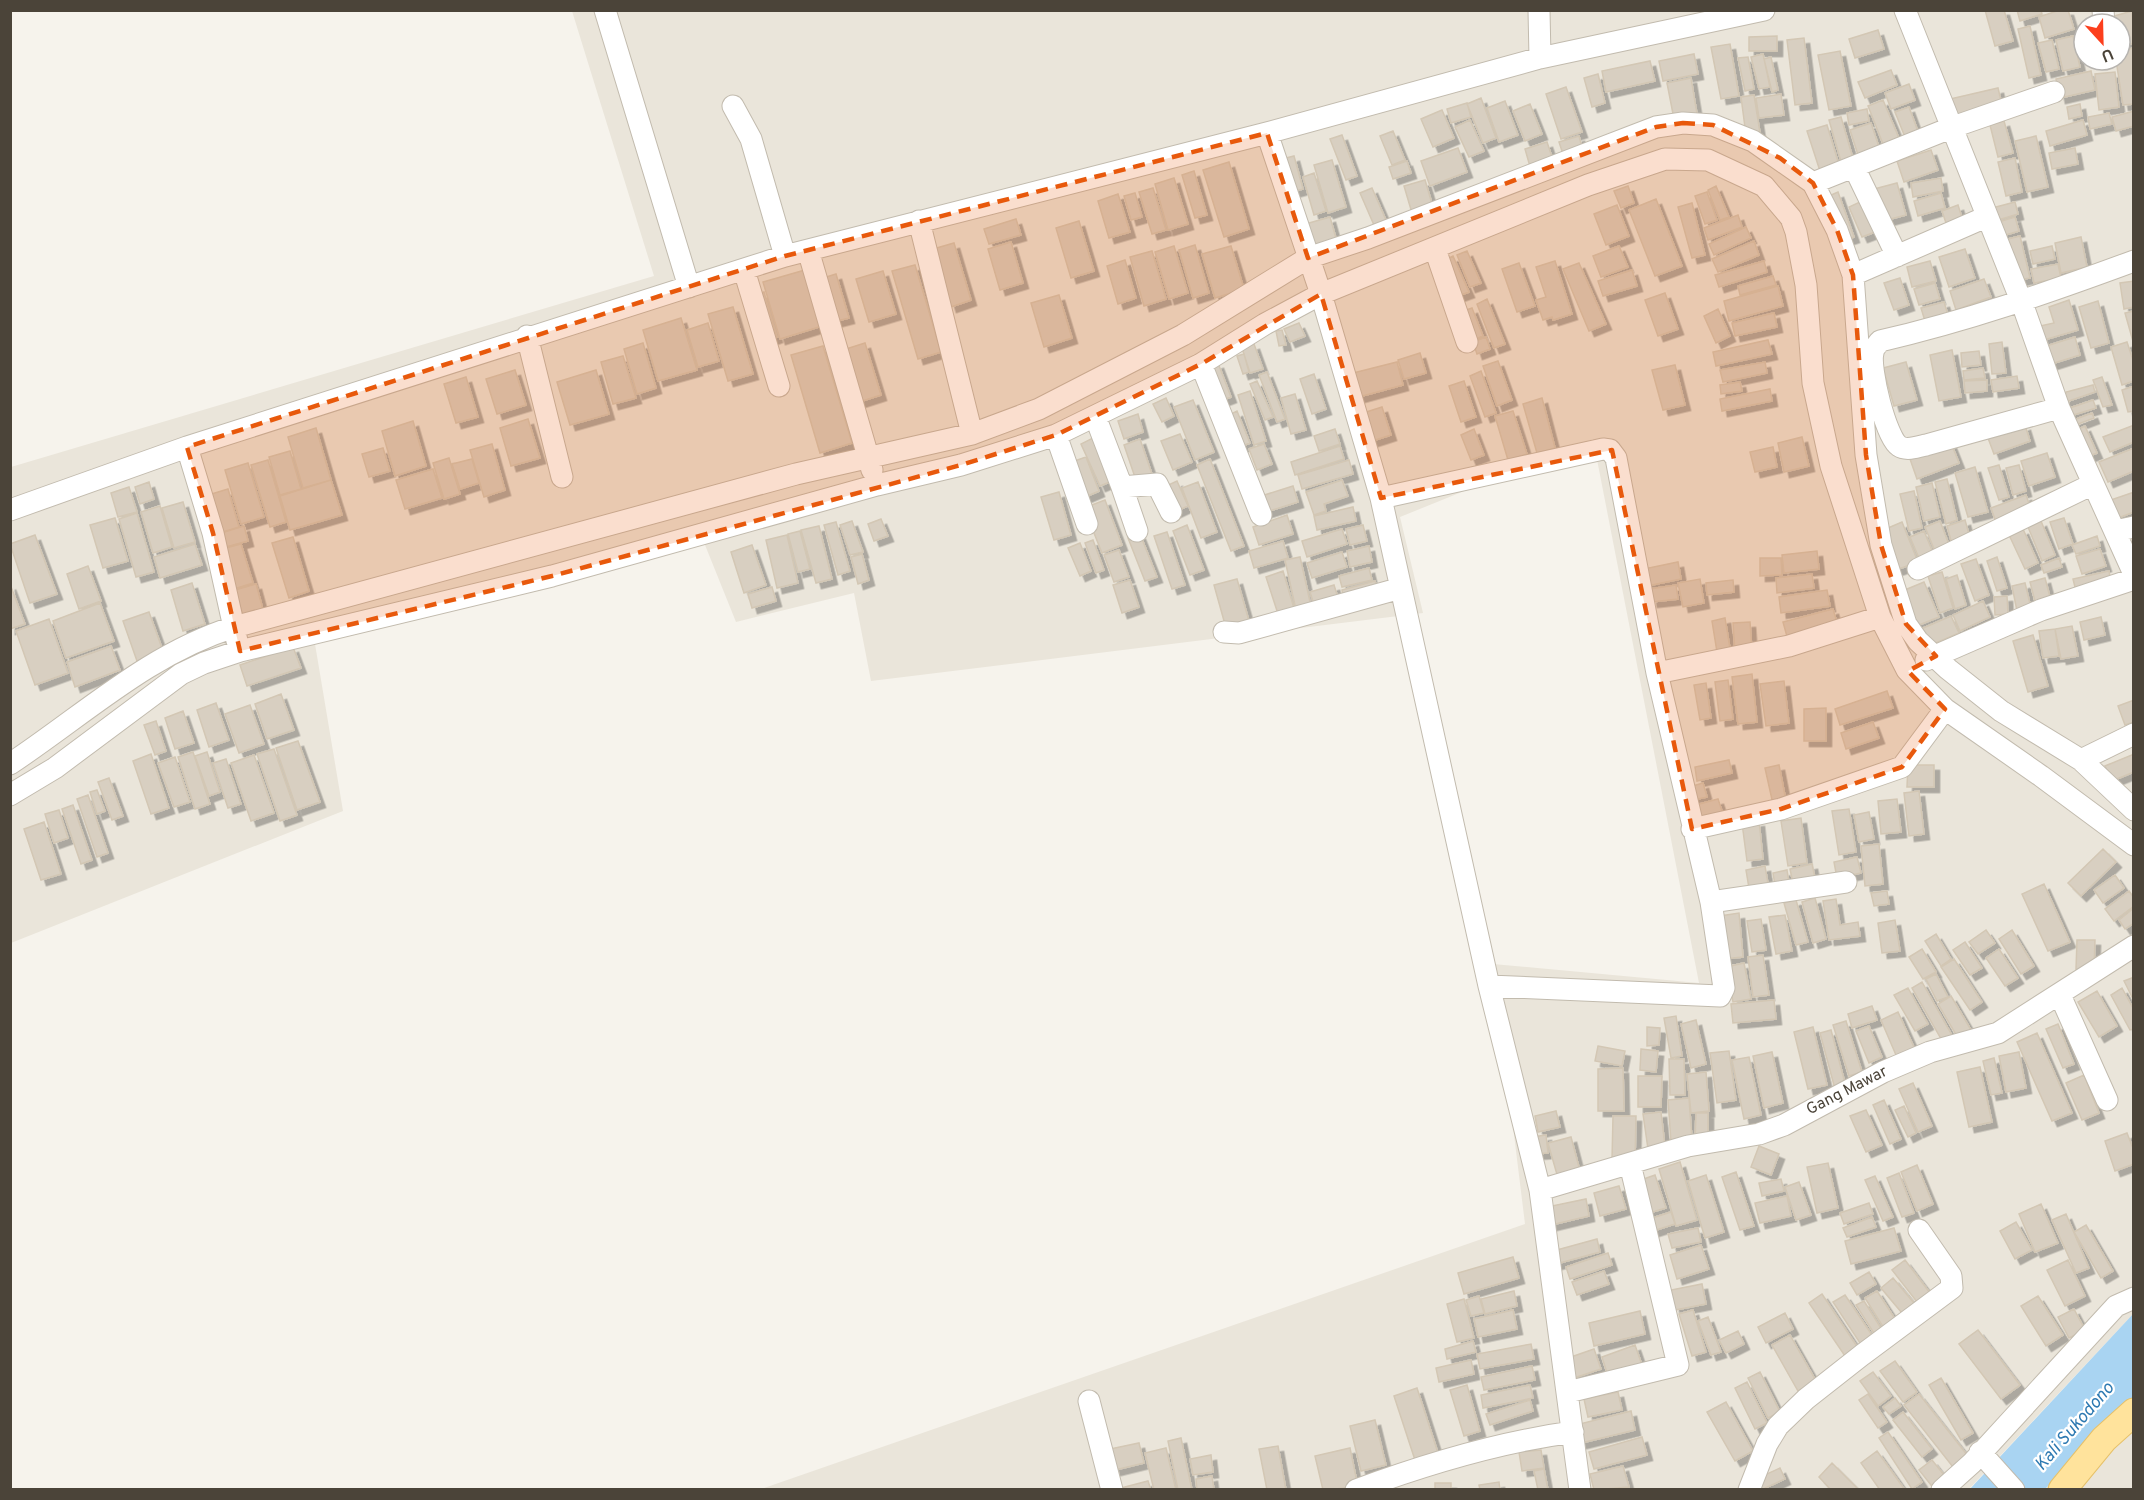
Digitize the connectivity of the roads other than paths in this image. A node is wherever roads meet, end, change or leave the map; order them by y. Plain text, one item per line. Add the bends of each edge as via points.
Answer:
1 (605, 10) edge
2 (1539, 10) edge
3 (1764, 10) edge
4 (1905, 10) edge
5 (1540, 58) junction
6 (2054, 92) dead end
7 (733, 106) dead end
8 (1953, 127) junction
9 (1267, 133) junction
10 (1621, 157) junction
11 (1854, 167) junction
12 (1567, 177) junction
13 (1814, 183) junction
14 (1986, 216) junction
15 (919, 221) junction
16 (1435, 249) junction
17 (808, 250) junction
18 (1374, 253) junction
19 (785, 256) junction
20 (1897, 256) junction
21 (2133, 261) edge
22 (744, 270) junction
23 (1314, 275) junction
24 (1853, 275) junction
25 (689, 287) junction
26 (2022, 303) junction
27 (527, 336) junction
28 (1467, 342) dead end
29 (1201, 364) junction
30 (779, 386) dead end
31 (2059, 408) junction
32 (1095, 417) junction
33 (972, 434) junction
34 (1056, 435) junction
35 (187, 447) junction
36 (950, 453) junction
37 (872, 471) junction
38 (562, 477) dead end
39 (2093, 484) junction
40 (1122, 487) junction
41 (1381, 498) junction
42 (10, 510) edge
43 (1171, 512) dead end
44 (1261, 515) dead end
45 (1087, 524) dead end
46 (2124, 529) edge
47 (1137, 531) dead end
48 (1918, 569) dead end
49 (2133, 577) edge
50 (1401, 588) junction
51 (1880, 617) junction
52 (1224, 632) dead end
53 (237, 639) junction
54 (1921, 663) junction
55 (1657, 673) junction
56 (1944, 709) junction
57 (2133, 734) edge
58 (2081, 760) junction
59 (10, 764) edge
60 (10, 795) edge
61 (2133, 810) edge
62 (1692, 829) junction
63 (2133, 845) edge
64 (1846, 882) dead end
65 (1711, 902) junction
66 (2133, 946) edge
67 (1489, 986) junction
68 (2060, 995) junction
69 (2107, 1100) dead end
70 (1630, 1164) junction
71 (1540, 1190) junction
72 (1919, 1230) dead end
73 (2133, 1282) edge
74 (2125, 1302) edge
75 (1568, 1392) junction
76 (1089, 1401) dead end
77 (2133, 1412) edge
78 (1573, 1432) junction
79 (1983, 1456) junction
80 (2073, 1484) edge
81 (1112, 1490) edge
82 (1356, 1490) edge
83 (1580, 1490) edge
84 (1749, 1490) edge
85 (1942, 1490) edge
86 (2014, 1490) edge

1 - 25 street
2 - 5 street
3 - 5 street
4 - 8 street
5 - 9 street
6 - 8 street
7 - 19 street via 751,138
8 - 11 street
8 - 14 street
9 - 15 street
9 - 23 street
10 - 12 street
10 - 12 street
10 - 13 street via 1656,127 1683,123 1713,125 1753,141
10 - 51 street via 1708,160 1764,186 1791,218 1801,251 1814,383 1831,466
11 - 13 street
11 - 20 street
12 - 16 street
12 - 18 street
13 - 24 street
14 - 20 street
14 - 26 street
15 - 17 street
15 - 33 street
16 - 18 street
16 - 28 street
17 - 19 street
17 - 37 street
18 - 23 street
18 - 23 street
19 - 22 street
20 - 24 street
21 - 26 street
22 - 25 street
22 - 30 street
23 - 29 street via 1265,324
23 - 33 street via 1173,340 1040,409
23 - 41 street
24 - 54 street via 1866,455 1881,545 1906,624 1918,641
25 - 27 street
26 - 31 street
26 - 31 street via 1880,341 1873,351 1872,368 1888,429 1897,445 1916,448
27 - 35 street
27 - 38 street
29 - 32 street
29 - 44 street
31 - 39 street
32 - 34 street
32 - 40 street
33 - 36 street
34 - 36 street
34 - 45 street
35 - 42 street
35 - 53 street via 213,533
36 - 37 street
36 - 37 street
37 - 53 street via 552,576
37 - 53 street via 796,474
39 - 46 street
39 - 48 street
40 - 43 street via 1157,484
40 - 47 street
41 - 50 street
41 - 55 street via 1603,448 1610,450 1616,458
46 - 49 street
49 - 54 street via 2041,610
50 - 52 street via 1239,633
50 - 67 street
51 - 54 street
51 - 55 street via 1789,646
53 - 59 street via 193,641 169,653
53 - 60 street via 181,674 55,768
54 - 56 street
54 - 58 street
55 - 62 street
56 - 62 street via 1902,767 1781,809
56 - 63 street
57 - 58 street
58 - 61 street
62 - 65 street
64 - 65 street
65 - 67 street via 1724,988 1720,996
66 - 68 street, Gang Mawar
67 - 71 street
68 - 69 street
68 - 70 street, Gang Mawar via 1998,1033 1930,1052 1882,1072 1784,1125
70 - 71 street, Gang Mawar
70 - 75 street via 1678,1365
71 - 75 street
72 - 84 street via 1951,1276 1952,1288 1852,1362 1778,1426
73 - 74 street
74 - 79 street
75 - 78 street
76 - 81 street
77 - 80 main road via 2104,1439
78 - 82 street via 1530,1438 1409,1470
78 - 83 street
79 - 85 street
79 - 86 street

